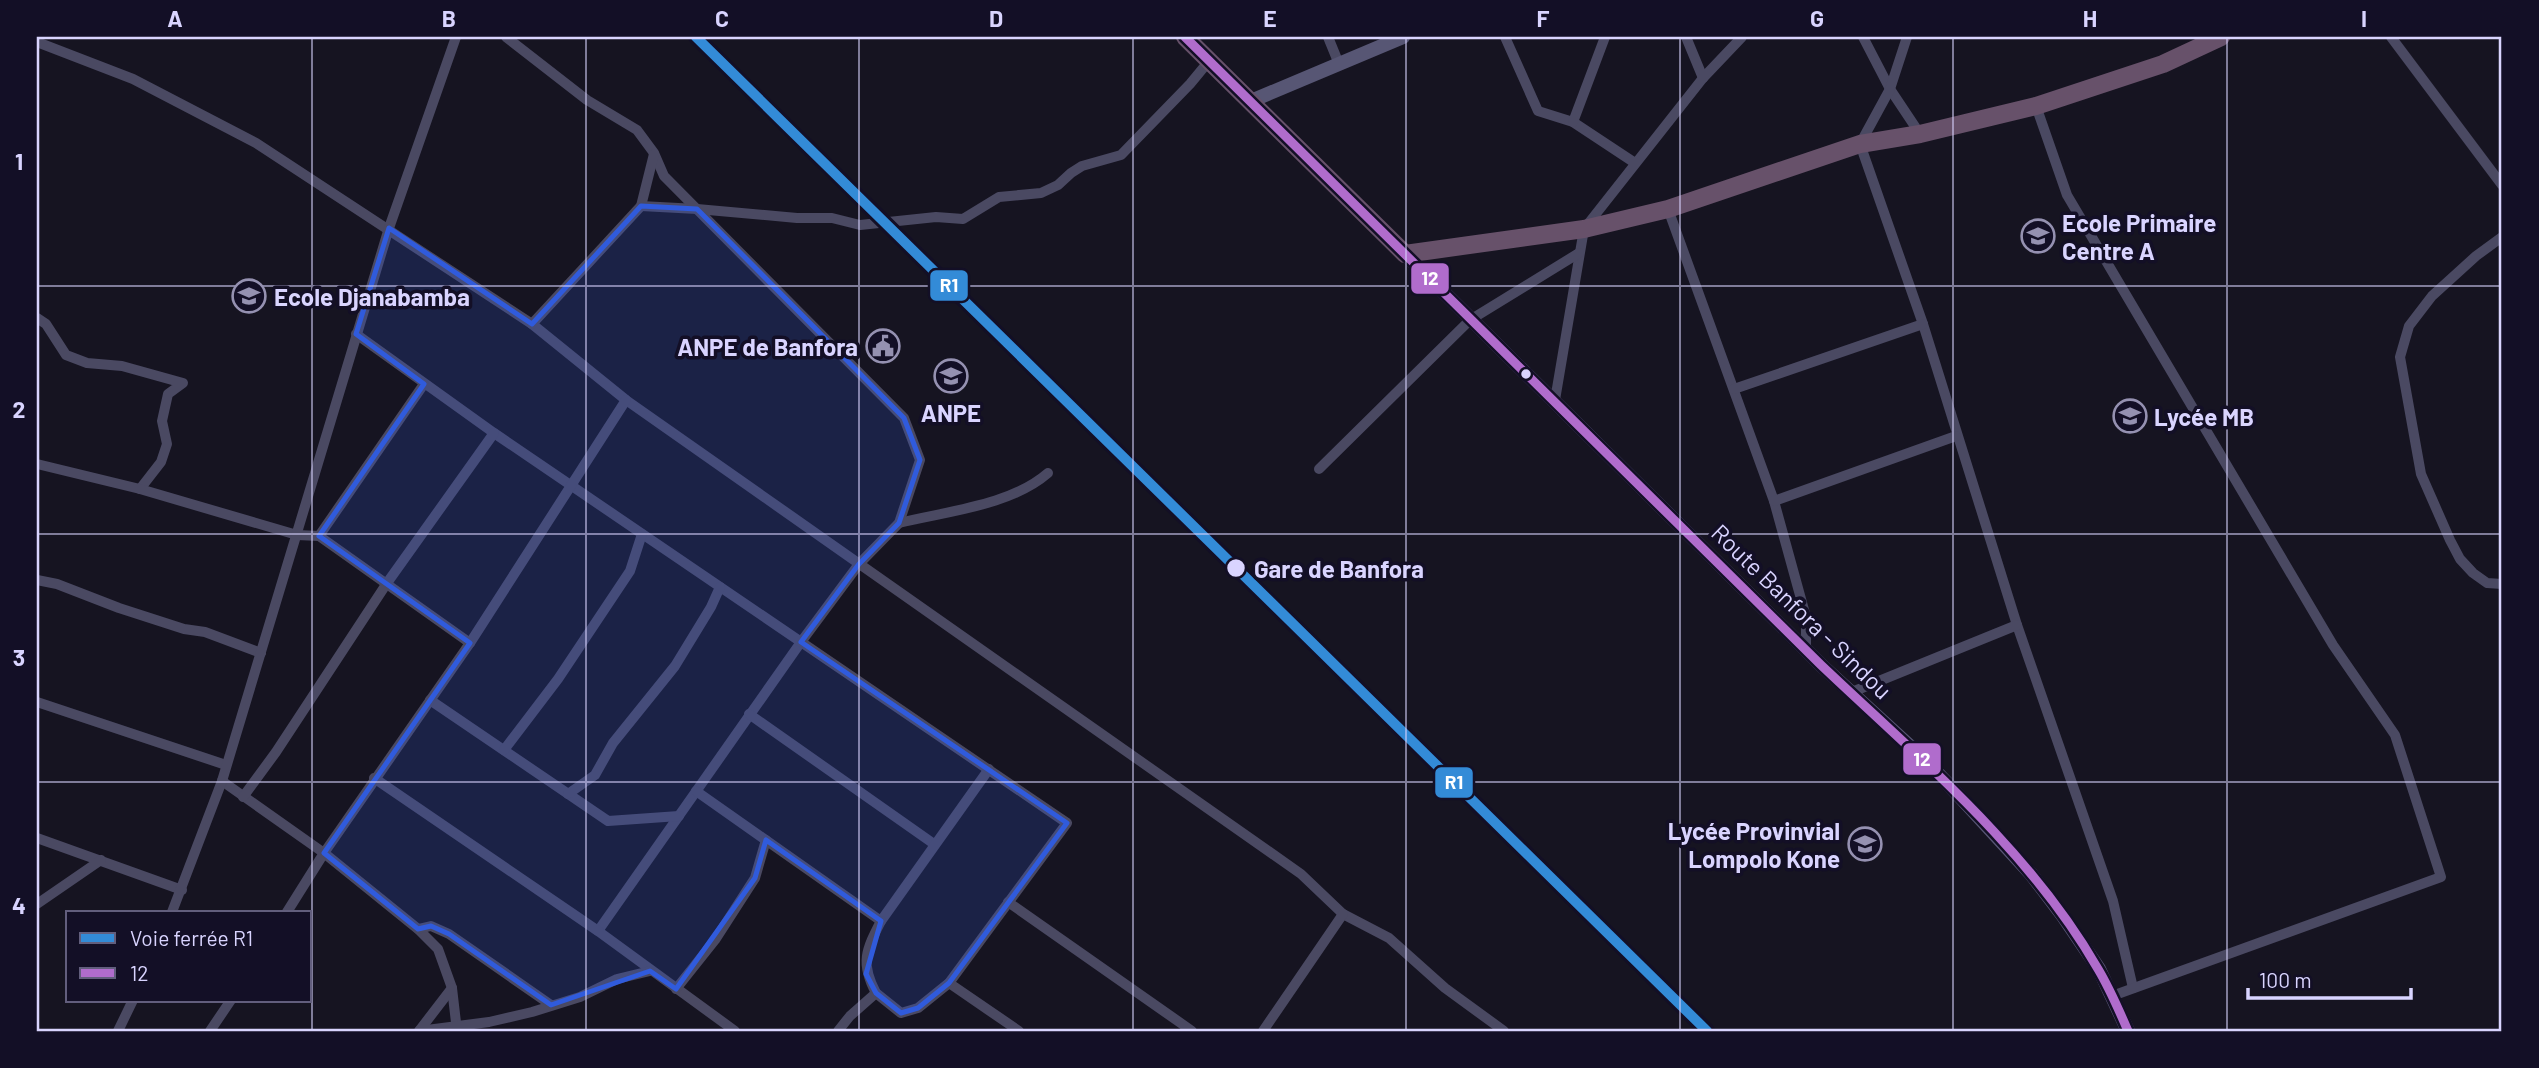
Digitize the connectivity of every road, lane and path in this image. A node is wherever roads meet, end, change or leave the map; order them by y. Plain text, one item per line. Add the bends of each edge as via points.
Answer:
1 (456, 37) edge
2 (506, 37) edge
3 (1185, 37) edge
4 (1328, 37) edge
5 (1403, 37) edge
6 (1505, 37) edge
7 (1605, 37) edge
8 (1686, 37) edge
9 (1742, 37) edge
10 (1863, 37) edge
11 (1907, 37) edge
12 (2221, 37) edge
13 (2391, 37) edge
14 (37, 41) edge
15 (1209, 61) junction
16 (1339, 64) junction
17 (1703, 78) junction
18 (1890, 89) junction
19 (1251, 101) junction
20 (2036, 106) junction
21 (1573, 122) junction
22 (1920, 134) junction
23 (1860, 144) junction
24 (654, 153) junction
25 (1635, 163) junction
26 (2502, 185) edge
27 (642, 206) junction
28 (697, 209) junction
29 (1668, 209) junction
30 (389, 228) junction
31 (1584, 229) junction
32 (2502, 237) edge
33 (1579, 253) junction
34 (1405, 254) junction
35 (37, 318) edge
36 (1470, 320) junction
37 (532, 324) junction
38 (1923, 324) junction
39 (356, 334) junction
40 (424, 384) junction
41 (1734, 389) junction
42 (626, 400) junction
43 (1555, 400) junction
44 (494, 433) junction
45 (1956, 436) junction
46 (37, 464) edge
47 (1319, 469) dead end
48 (1048, 474) dead end
49 (572, 486) junction
50 (140, 489) junction
51 (1773, 501) junction
52 (899, 523) junction
53 (642, 534) junction
54 (297, 535) junction
55 (320, 536) junction
56 (859, 564) junction
57 (37, 580) edge
58 (387, 583) junction
59 (2502, 584) edge
60 (720, 587) junction
61 (2017, 625) junction
62 (801, 642) junction
63 (470, 643) junction
64 (1806, 649) junction
65 (261, 653) junction
66 (1852, 692) junction
67 (430, 700) junction
68 (37, 702) edge
69 (749, 714) junction
70 (504, 750) junction
71 (226, 765) junction
72 (989, 769) junction
73 (374, 778) junction
74 (222, 781) junction
75 (696, 791) junction
76 (568, 793) junction
77 (243, 797) junction
78 (679, 816) junction
79 (37, 838) edge
80 (766, 840) junction
81 (934, 844) junction
82 (324, 853) junction
83 (102, 860) junction
84 (182, 890) junction
85 (1007, 902) junction
86 (37, 904) edge
87 (172, 911) edge
88 (289, 911) edge
89 (1343, 915) junction
90 (881, 921) junction
91 (418, 929) junction
92 (598, 931) junction
93 (650, 971) junction
94 (950, 983) junction
95 (452, 988) junction
96 (2133, 988) junction
97 (676, 989) junction
98 (876, 993) junction
99 (2112, 996) junction
100 (132, 1002) edge
101 (230, 1002) edge
102 (551, 1005) junction
103 (489, 1022) junction
104 (457, 1028) edge
105 (118, 1031) edge
106 (212, 1031) edge
107 (419, 1031) edge
108 (475, 1031) edge
109 (735, 1031) edge
110 (838, 1031) edge
111 (1019, 1031) edge
112 (1192, 1031) edge
113 (1263, 1031) edge
114 (1504, 1031) edge
115 (2128, 1031) edge

1 - 30 street
2 - 24 street via 587,100 637,130
3 - 15 highway
4 - 16 street
5 - 16 main road
6 - 21 street via 1538,111
7 - 21 street
8 - 17 street
9 - 17 street
10 - 18 street
11 - 18 street
12 - 20 highway via 2163,64
13 - 26 street
14 - 30 street via 133,79 256,143
15 - 19 highway
15 - 28 street via 1121,155 1082,166 1041,193 999,197 963,219 936,217 860,225 832,218
16 - 19 main road
17 - 25 street
18 - 22 street
18 - 23 street
19 - 34 highway
20 - 22 highway
20 - 96 street via 2067,195 2333,645 2395,735 2441,877
21 - 25 street
22 - 23 highway
23 - 29 highway
23 - 38 street
24 - 27 street
24 - 28 street via 664,176
25 - 31 street
27 - 28 street
27 - 37 street
28 - 52 street via 904,418 920,460
29 - 31 highway
29 - 41 street
30 - 37 street
30 - 39 street
31 - 33 street
31 - 34 highway
32 - 59 street via 2432,296 2409,326 2400,357 2421,474 2450,540 2473,573 2487,583
33 - 36 street
33 - 43 street
34 - 36 main road, Route Banfora - Sindou
35 - 50 street via 66,355 183,383 168,394 162,421 167,444 161,462
36 - 43 main road, Route Banfora - Sindou
36 - 47 street
37 - 42 street
38 - 41 street
38 - 45 street
39 - 40 street
39 - 54 street
40 - 44 street
40 - 55 street
41 - 51 street
42 - 49 street
42 - 56 street
43 - 64 main road, Route Banfora - Sindou
44 - 49 street
44 - 58 street
45 - 51 street
45 - 61 street
46 - 50 street
48 - 52 street via 1010,497
49 - 53 street
49 - 63 street
50 - 54 street
51 - 64 street via 1806,617
52 - 56 street
53 - 60 street
53 - 70 street via 630,571
54 - 55 street
54 - 65 street
55 - 58 street
56 - 62 street
56 - 89 street via 1301,874
57 - 65 street
58 - 63 street
58 - 77 street
60 - 62 street
60 - 76 street via 675,666 613,743 596,775
61 - 66 street
61 - 96 street via 2113,901
62 - 69 street
62 - 72 street
63 - 67 street
64 - 66 main road, Route Banfora - Sindou
65 - 71 street
66 - 99 main road, Route Banfora - Sindou via 1926,761 2031,874 2082,942
67 - 70 street
67 - 73 street
68 - 71 street
69 - 75 street
69 - 81 street
70 - 76 street
71 - 74 street
72 - 81 street
72 - 85 street via 1067,823
73 - 82 street
73 - 92 street
74 - 77 street
74 - 84 street
75 - 78 street
75 - 80 street
76 - 78 street via 608,821
77 - 82 street
78 - 92 street
79 - 83 street
80 - 90 street
80 - 97 street via 755,878
81 - 90 street
82 - 88 street
82 - 91 street
83 - 84 street
83 - 86 street
84 - 87 street
85 - 94 street
85 - 112 street
89 - 113 street
89 - 114 street via 1389,938 1445,988
90 - 98 street via 866,959 866,974
91 - 95 street via 438,949
91 - 102 street via 431,926 449,933
92 - 93 street
93 - 97 street
93 - 102 street
94 - 98 street via 918,1008 901,1013
94 - 111 street
95 - 104 street
95 - 107 street
96 - 99 street
97 - 109 street
98 - 110 street
99 - 115 main road, Route Banfora - Sindou
100 - 105 street
101 - 106 street
102 - 103 street
103 - 104 street
103 - 108 street
104 - 107 street

